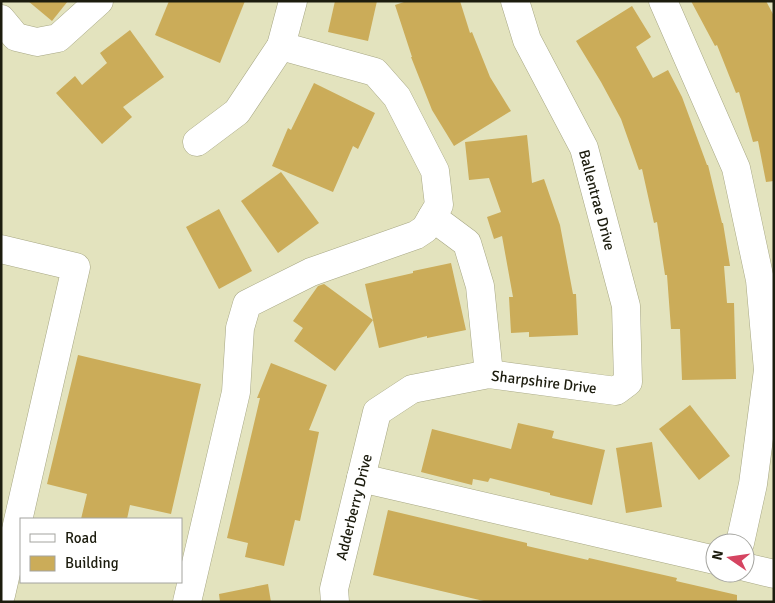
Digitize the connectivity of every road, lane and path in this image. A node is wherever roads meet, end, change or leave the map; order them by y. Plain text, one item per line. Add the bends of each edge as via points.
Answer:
1 (99, 1) edge
2 (293, 1) edge
3 (515, 1) edge
4 (662, 1) edge
5 (1, 19) edge
6 (281, 46) junction
7 (197, 142) dead end
8 (432, 217) junction
9 (1, 249) edge
10 (489, 374) junction
11 (628, 382) joint
12 (376, 412) joint
13 (361, 478) junction
14 (742, 533) edge
15 (7, 545) edge
16 (705, 558) edge
17 (755, 569) edge
18 (774, 574) edge
19 (1, 595) edge
20 (187, 602) edge
21 (335, 602) edge

1 - 5 street via 58,38 38,42 16,37
2 - 6 street
3 - 11 street, Ballentrae Drive via 527,40 584,148 626,306
4 - 14 street via 736,168 760,280 768,370 753,484
6 - 7 street via 237,112
6 - 8 street via 375,72 397,97 435,171 439,206
8 - 10 street via 467,243 480,286
8 - 20 street via 416,236 311,272 247,304 240,328 236,392
9 - 15 street via 76,267
10 - 11 street, Sharpshire Drive via 616,391
10 - 12 street, Sharpshire Drive via 412,389
12 - 13 street, Adderberry Drive
13 - 16 street
13 - 21 street, Adderberry Drive via 334,589
15 - 19 street
17 - 18 street

